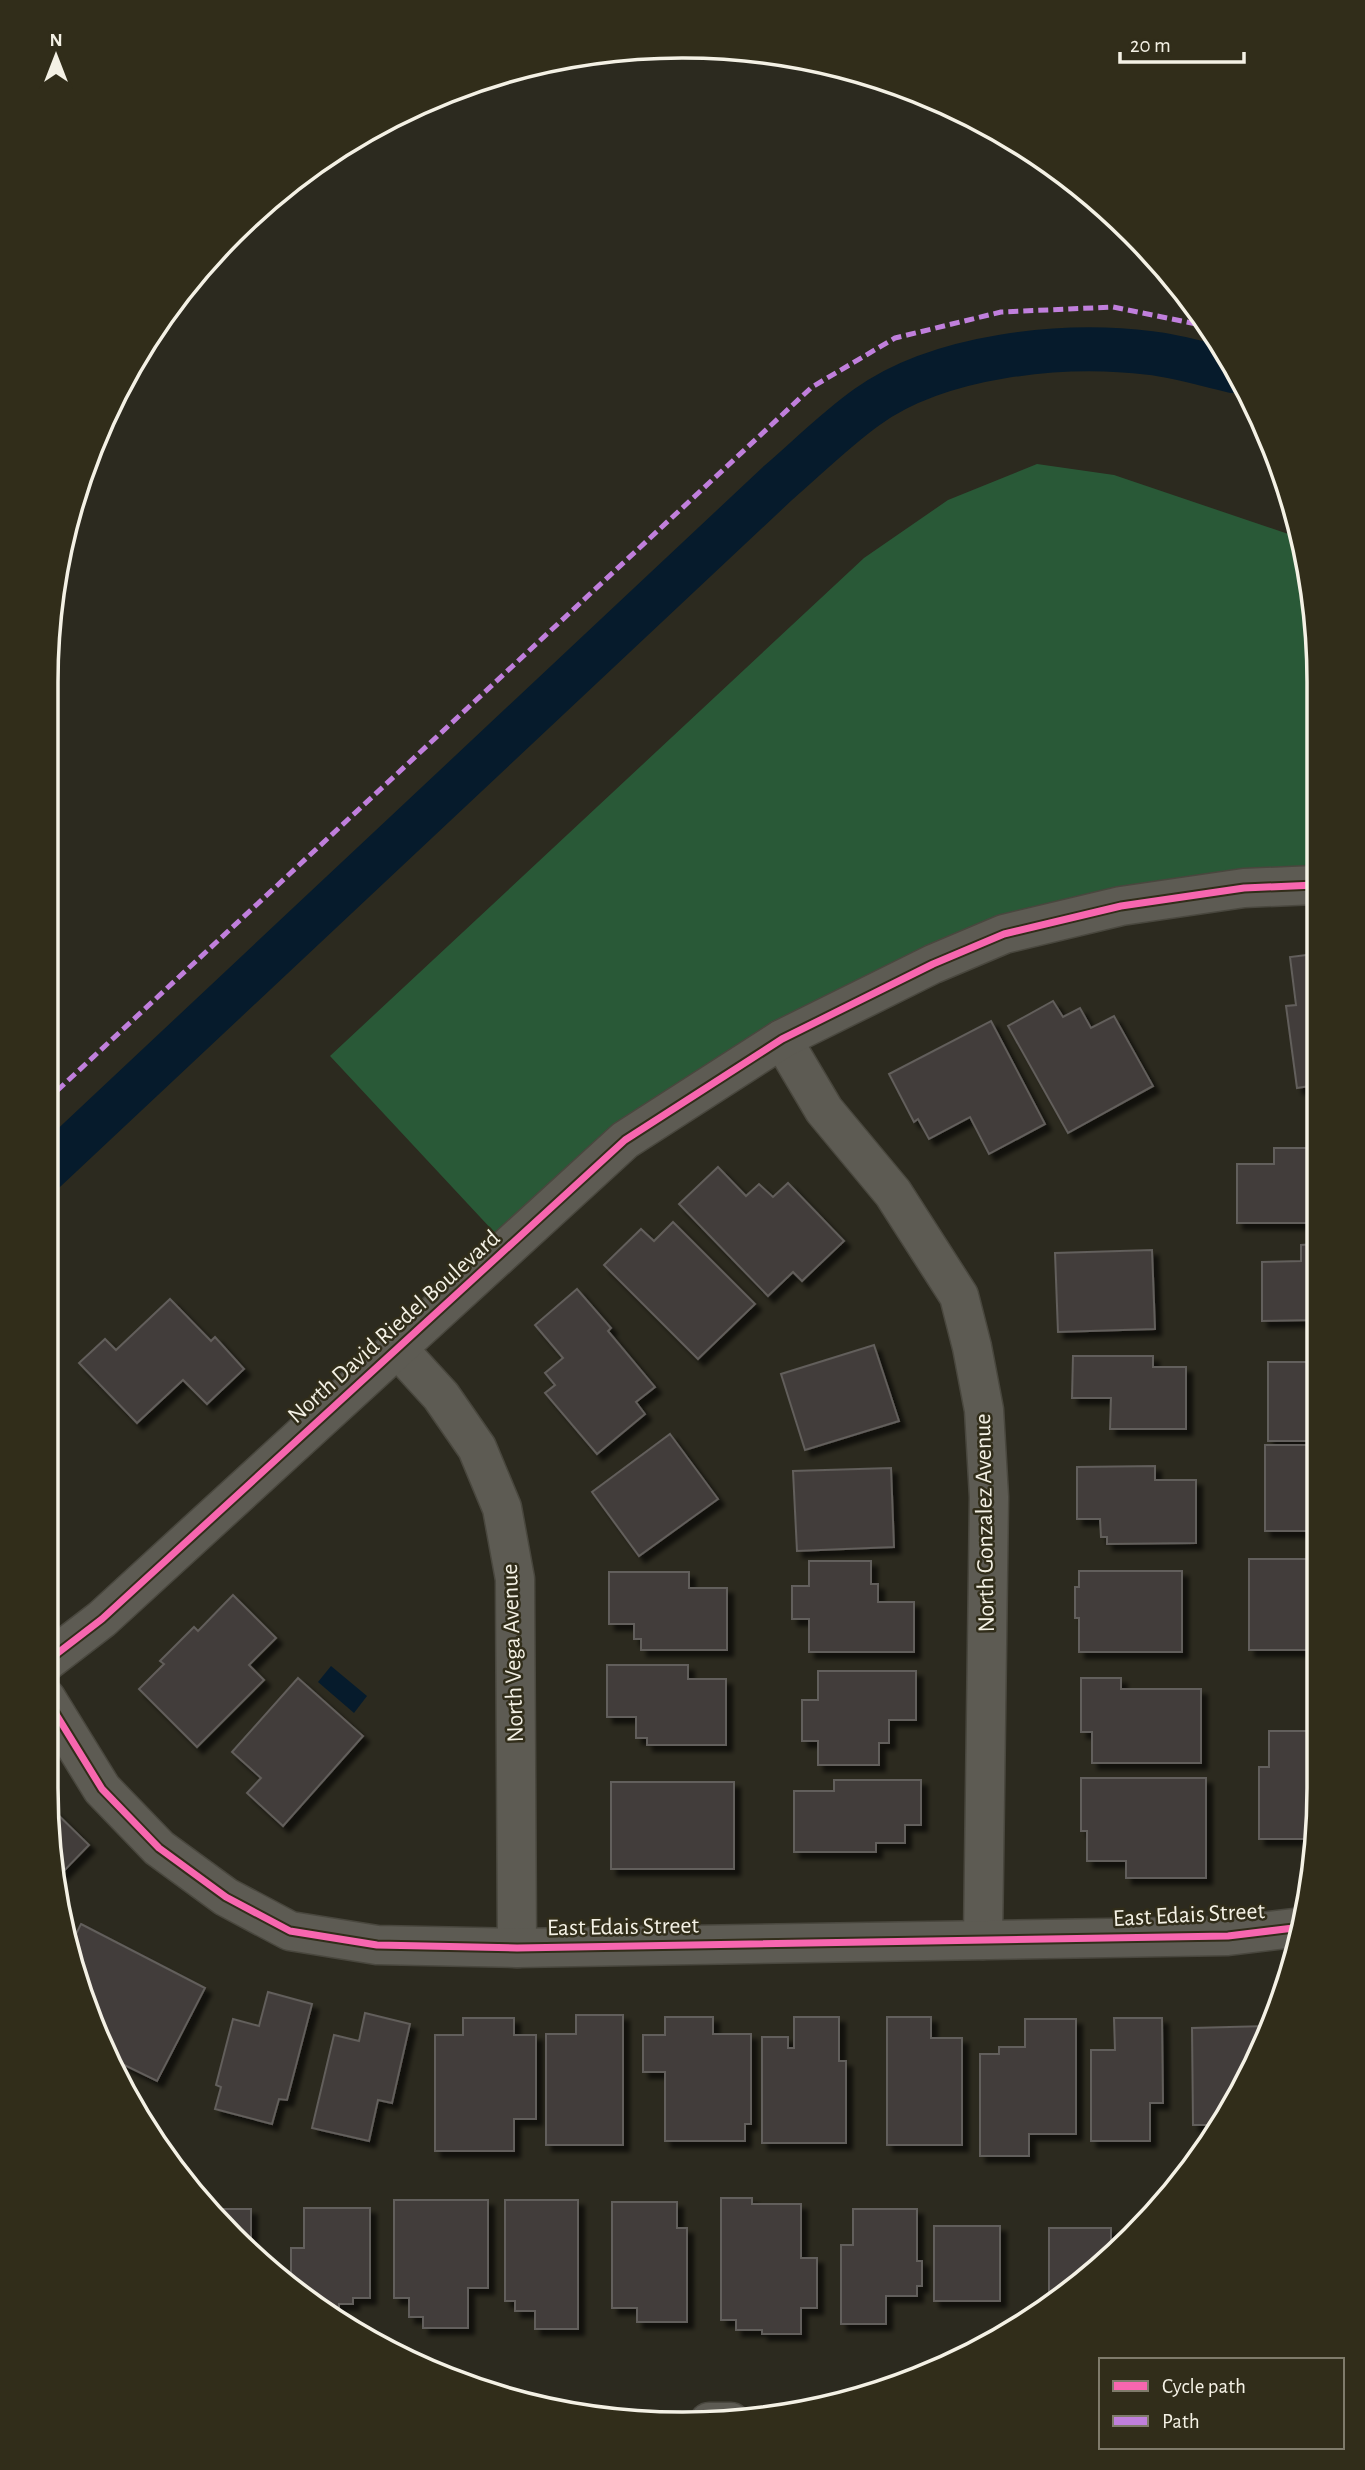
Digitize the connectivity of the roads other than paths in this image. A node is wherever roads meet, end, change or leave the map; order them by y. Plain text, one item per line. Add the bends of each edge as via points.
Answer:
1 (1307, 886) edge
2 (782, 1038) junction
3 (398, 1349) junction
4 (58, 1653) edge
5 (58, 1718) edge
6 (1291, 1928) edge
7 (983, 1940) junction
8 (517, 1948) junction

1 - 2 street, North David Riedel Boulevard via 1244,888 1121,906 1004,934
2 - 3 street, North David Riedel Boulevard via 625,1140
2 - 7 street, North Gonzalez Avenue via 824,1110 893,1193 960,1296 972,1348 984,1410 989,1497
3 - 4 street, North David Riedel Boulevard via 102,1619
3 - 8 street, North Vega Avenue via 441,1396 477,1448 502,1508 516,1579
5 - 8 street, East Edais Street via 102,1789 159,1847 226,1897 290,1931 377,1945
6 - 7 street, East Edais Street via 1228,1936
7 - 8 street, East Edais Street

